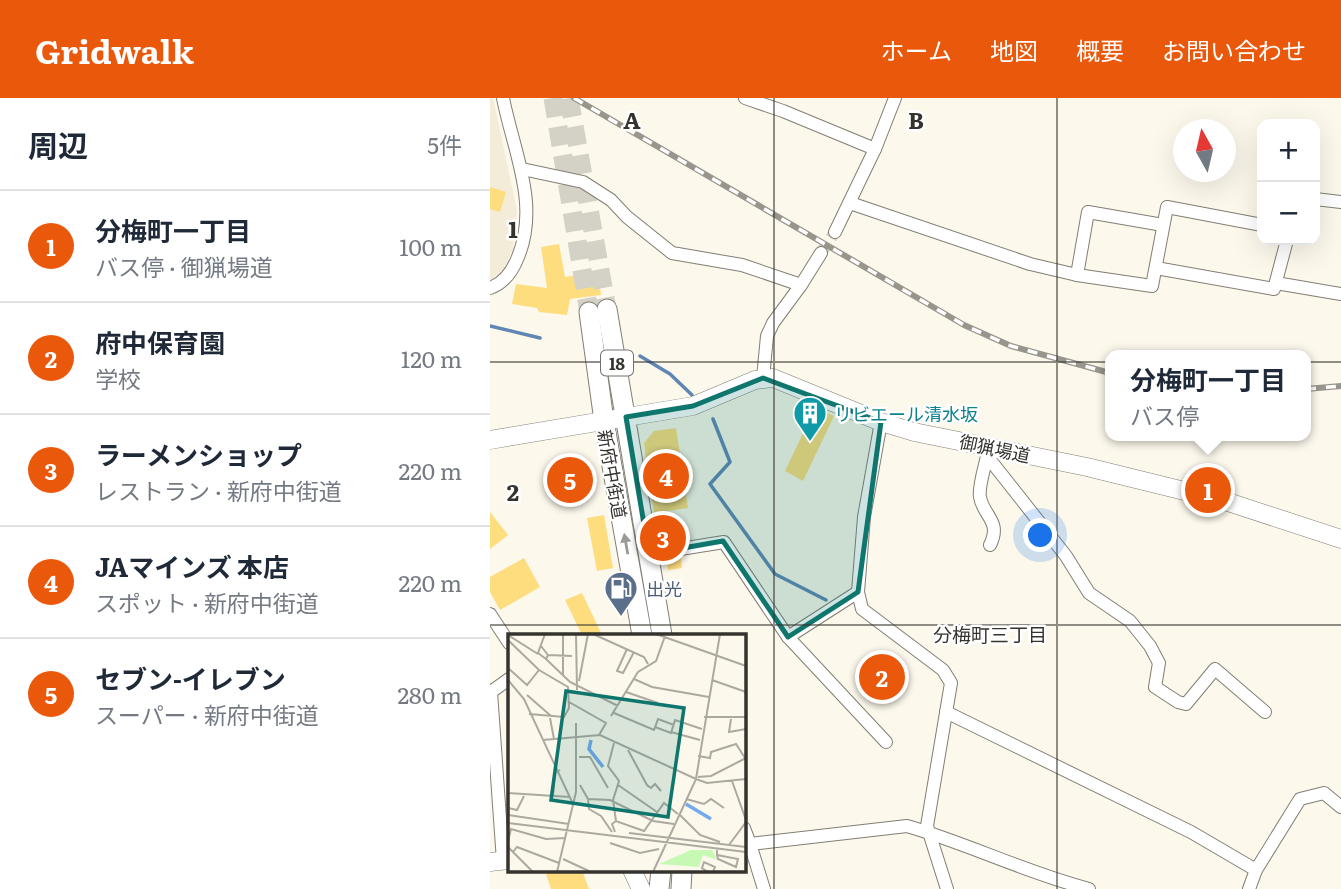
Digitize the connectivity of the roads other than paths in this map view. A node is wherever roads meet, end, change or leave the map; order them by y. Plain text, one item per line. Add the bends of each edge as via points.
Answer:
1 (503, 98) edge
2 (745, 98) edge
3 (895, 98) edge
4 (875, 149) junction
5 (522, 169) junction
6 (1320, 200) edge
7 (1341, 202) edge
8 (850, 203) junction
9 (1257, 224) edge
10 (1163, 225) junction
11 (835, 232) tunnel mouth
12 (1286, 245) edge
13 (821, 253) tunnel mouth
14 (1156, 268) junction
15 (1077, 275) junction
16 (1276, 283) junction
17 (801, 285) junction
18 (490, 288) edge
19 (1341, 294) edge
20 (764, 378) junction
21 (626, 418) junction
22 (604, 421) junction
23 (881, 422) junction
24 (490, 440) edge
25 (988, 452) junction
26 (1341, 539) edge
27 (990, 545) dead end
28 (649, 554) junction
29 (858, 592) junction
30 (490, 614) edge
31 (642, 634) edge
32 (662, 634) edge
33 (788, 638) junction
34 (508, 641) edge
35 (508, 680) edge
36 (946, 712) junction
37 (1265, 712) dead end
38 (886, 742) dead end
39 (1341, 807) edge
40 (746, 833) edge
41 (928, 833) junction
42 (750, 844) junction
43 (501, 861) edge
44 (1256, 870) junction
45 (633, 872) edge
46 (641, 889) edge
47 (764, 889) edge
48 (947, 889) edge
49 (1089, 889) edge
50 (1249, 889) edge

1 - 5 street
2 - 4 street
3 - 4 street
4 - 8 street
5 - 17 street via 583,182 672,253 742,265
5 - 18 street via 527,217 523,245 514,267
6 - 7 street
8 - 11 street
8 - 15 street via 1030,264
9 - 10 street via 1167,207
10 - 14 street
10 - 15 street via 1088,212
12 - 16 street
13 - 17 street
14 - 15 street via 1152,286
14 - 16 street via 1273,289
16 - 19 street
17 - 20 street via 767,336
20 - 21 street via 693,406
20 - 23 street, 御猟場道
21 - 22 street
21 - 22 main road, 新府中街道 / 18 via 598,310
21 - 28 main road, 新府中街道 / 18
22 - 24 street
31 -> 22 main road, 新府中街道 / 18
23 - 25 street, 御猟場道
23 - 29 street via 864,517
25 - 26 street, 御猟場道 via 1087,467 1225,502
25 - 27 street via 980,496 994,525
25 - 37 street via 1089,593 1130,621 1150,646 1159,663 1155,687 1186,704 1215,668
28 - 32 main road, 新府中街道 / 18
28 - 33 street via 724,542
29 - 33 street
29 - 36 street via 862,609 943,670 951,683
30 - 34 street
33 - 38 street
35 - 43 street via 491,692
36 - 41 street
36 - 44 street via 1191,832
39 - 44 street via 1324,793 1300,799
40 - 42 street
41 - 42 street via 907,826
41 - 48 street
41 - 49 street
42 - 47 street
44 - 50 street
45 - 46 street

